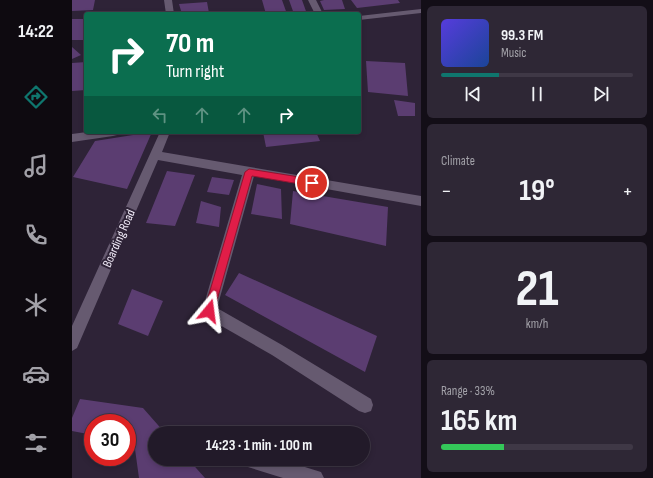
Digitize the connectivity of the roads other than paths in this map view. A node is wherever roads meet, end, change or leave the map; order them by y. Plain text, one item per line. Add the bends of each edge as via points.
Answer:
1 (168, 0) edge
2 (312, 0) edge
3 (421, 11) edge
4 (170, 12) edge
5 (318, 12) edge
6 (361, 18) edge
7 (99, 134) edge
8 (164, 134) edge
9 (72, 138) edge
10 (154, 155) junction
11 (249, 172) junction
12 (421, 201) edge
13 (72, 344) edge
14 (365, 405) dead end
15 (274, 466) edge
16 (315, 478) edge

1 - 4 street
2 - 5 street
3 - 6 street
7 - 9 street
8 - 10 street, Boarding Road
10 - 11 street
10 - 13 street, Boarding Road
11 - 12 street
11 - 14 street via 209,311
15 - 16 street

